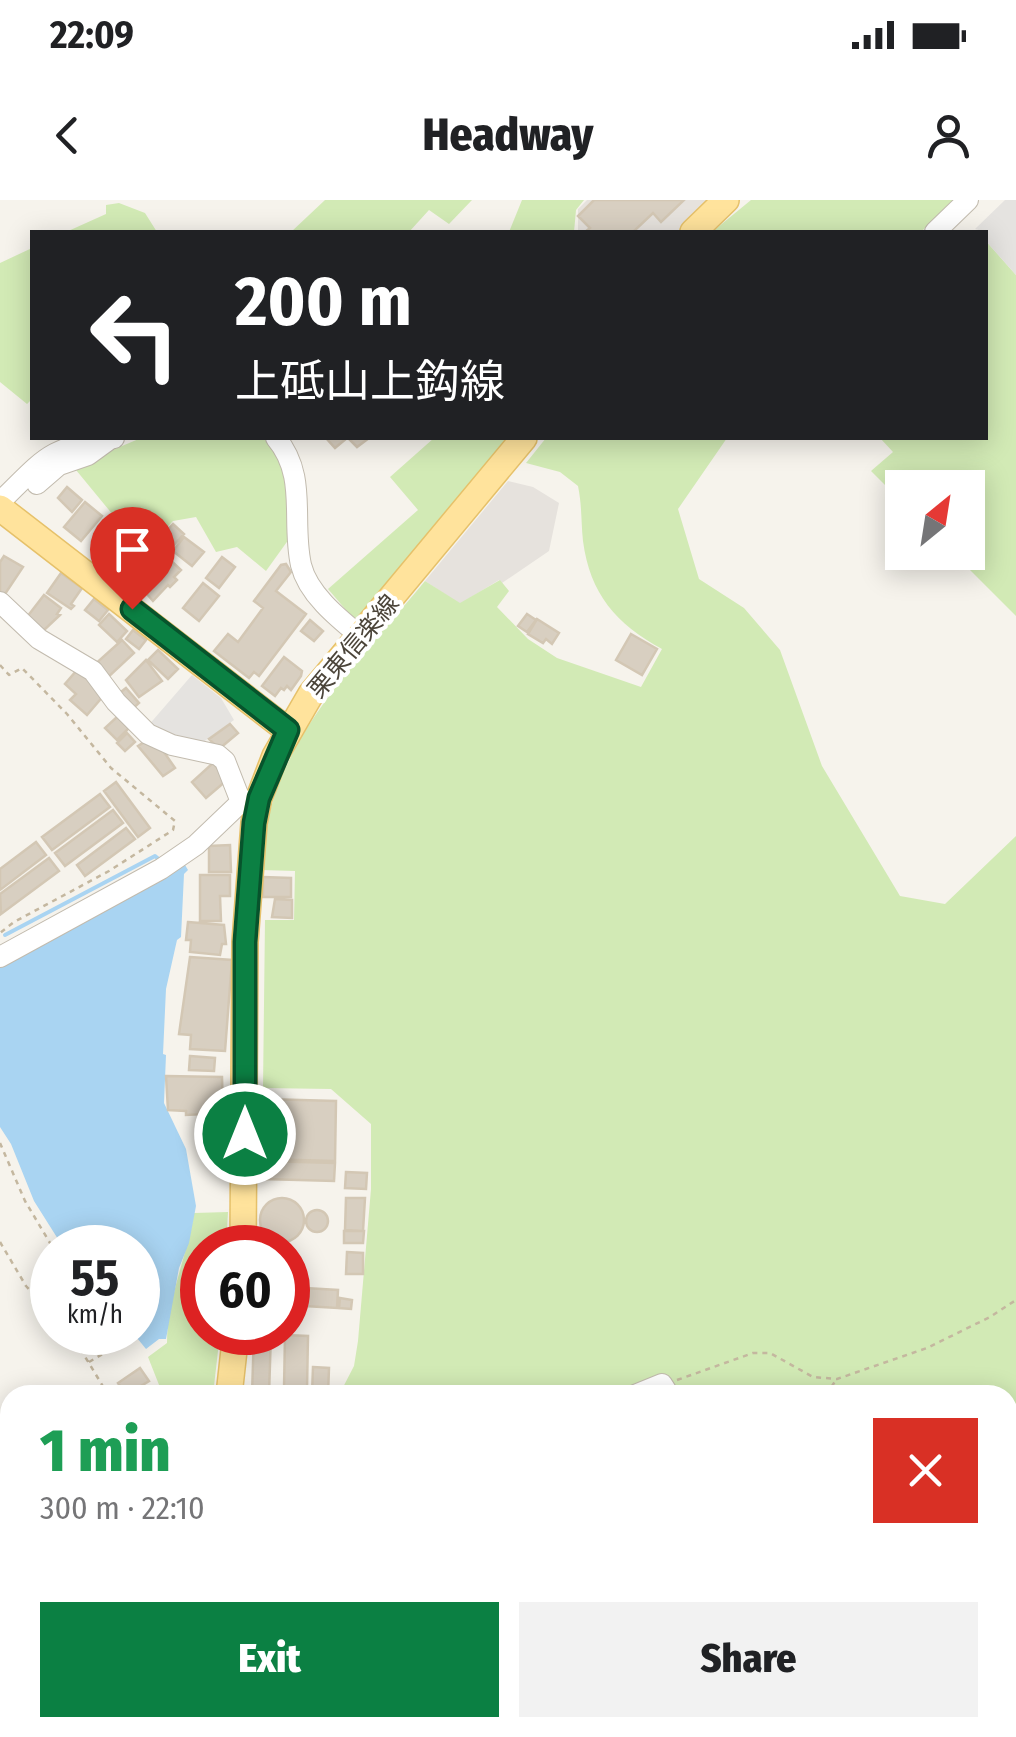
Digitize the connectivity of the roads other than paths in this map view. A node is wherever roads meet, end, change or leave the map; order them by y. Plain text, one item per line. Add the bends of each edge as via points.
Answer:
1 (726, 200) edge
2 (968, 200) edge
3 (695, 230) edge
4 (937, 230) edge
5 (109, 440) edge
6 (278, 440) edge
7 (522, 440) edge
8 (2, 508) edge
9 (0, 602) edge
10 (360, 636) junction
11 (288, 730) junction
12 (250, 800) junction
13 (0, 957) edge
14 (243, 1225) edge
15 (233, 1355) edge
16 (229, 1385) edge

1 - 3 main road
2 - 4 lane
5 - 8 lane via 53,469
6 - 10 lane via 297,481 302,568 321,600
7 - 10 main road, 栗東信楽線
8 - 11 main road
9 - 12 lane via 39,639 93,671 148,734 218,755
10 - 11 main road, 栗東信楽線
11 - 12 main road, 栗東信楽線
12 - 13 lane via 182,855
12 - 14 main road, 栗東信楽線
15 - 16 main road

